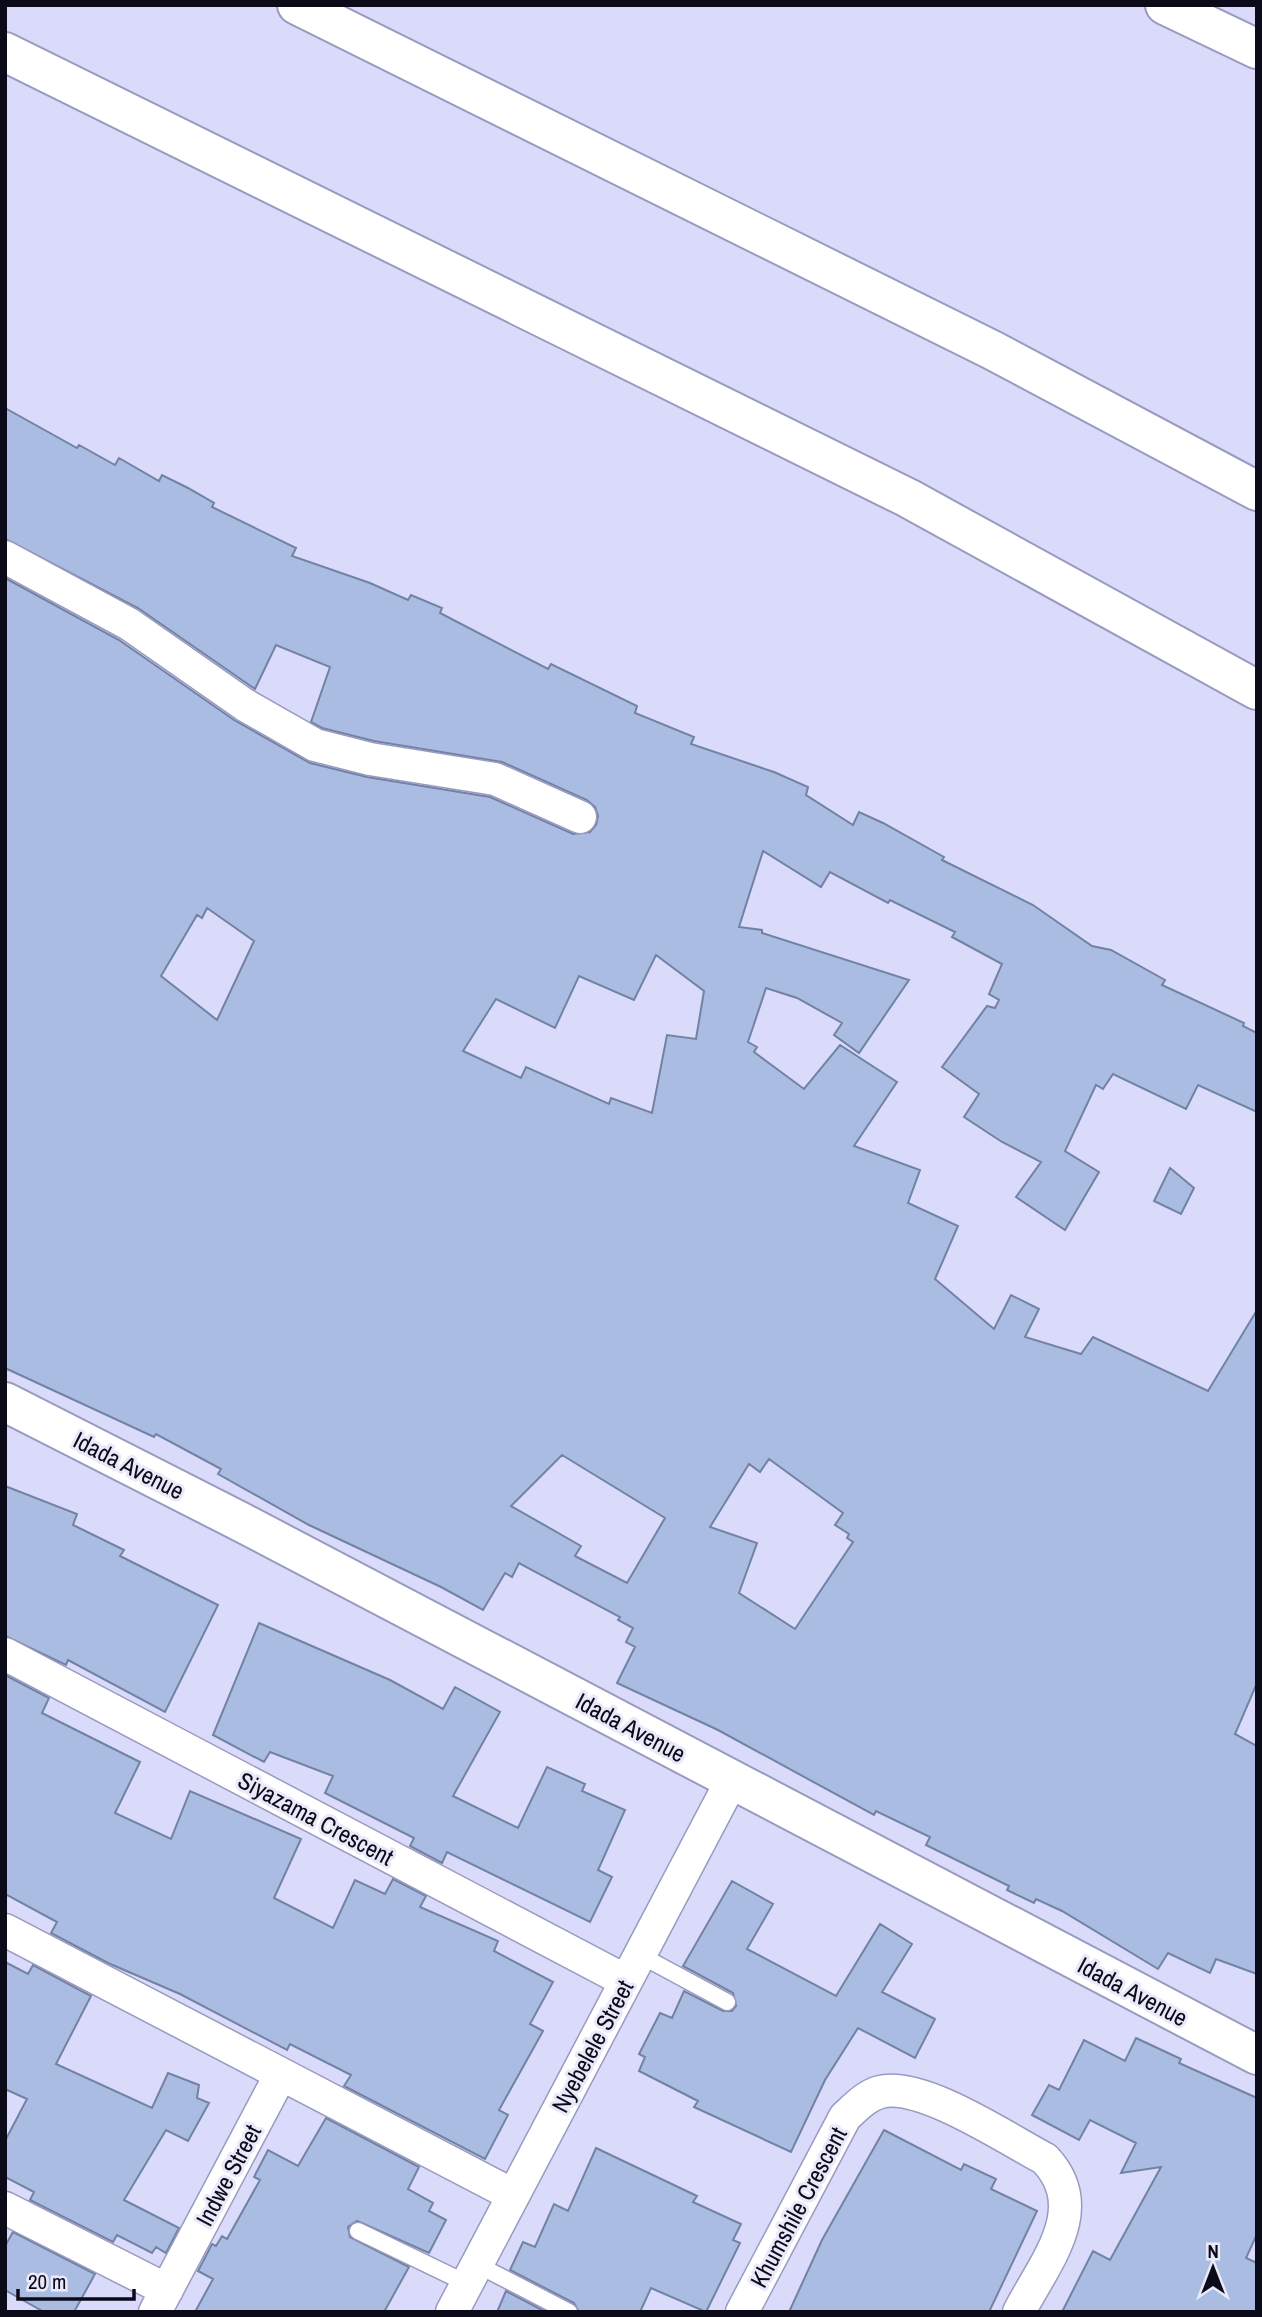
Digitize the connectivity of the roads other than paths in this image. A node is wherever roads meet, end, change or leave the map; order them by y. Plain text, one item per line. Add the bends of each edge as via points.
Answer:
1 (298, 5) edge
2 (1165, 5) edge
3 (1257, 49) edge
4 (5, 52) edge
5 (1257, 491) edge
6 (5, 557) edge
7 (1257, 690) edge
8 (580, 817) dead end
9 (5, 1402) edge
10 (5, 1654) edge
11 (732, 1780) junction
12 (5, 1930) edge
13 (633, 1968) junction
14 (727, 2002) dead end
15 (1257, 2055) edge
16 (281, 2074) junction
17 (513, 2195) junction
18 (5, 2208) edge
19 (358, 2231) dead end
20 (471, 2274) junction
21 (161, 2301) edge
22 (453, 2312) edge
23 (569, 2312) edge
24 (742, 2312) edge
25 (1019, 2312) edge

1 - 5 main road via 979,344
2 - 3 main road
4 - 7 main road via 908,498
6 - 8 street via 129,624 245,705 315,745 370,759 495,779
9 - 11 main road, Idada Avenue
10 - 13 street, Siyazama Crescent
11 - 13 street, Nyebelele Street
11 - 15 main road, Idada Avenue
12 - 16 street
13 - 14 lane
13 - 17 street, Nyebelele Street
16 - 17 street
16 - 21 street, Indwe Street
17 - 20 street, Nyebelele Street
18 - 21 street
19 - 20 lane
20 - 22 street, Nyebelele Street
20 - 23 lane
24 - 25 street, Khumshile Crescent via 845,2117 863,2100 881,2092 905,2091 931,2098 1045,2159 1059,2175 1067,2200 1065,2225

